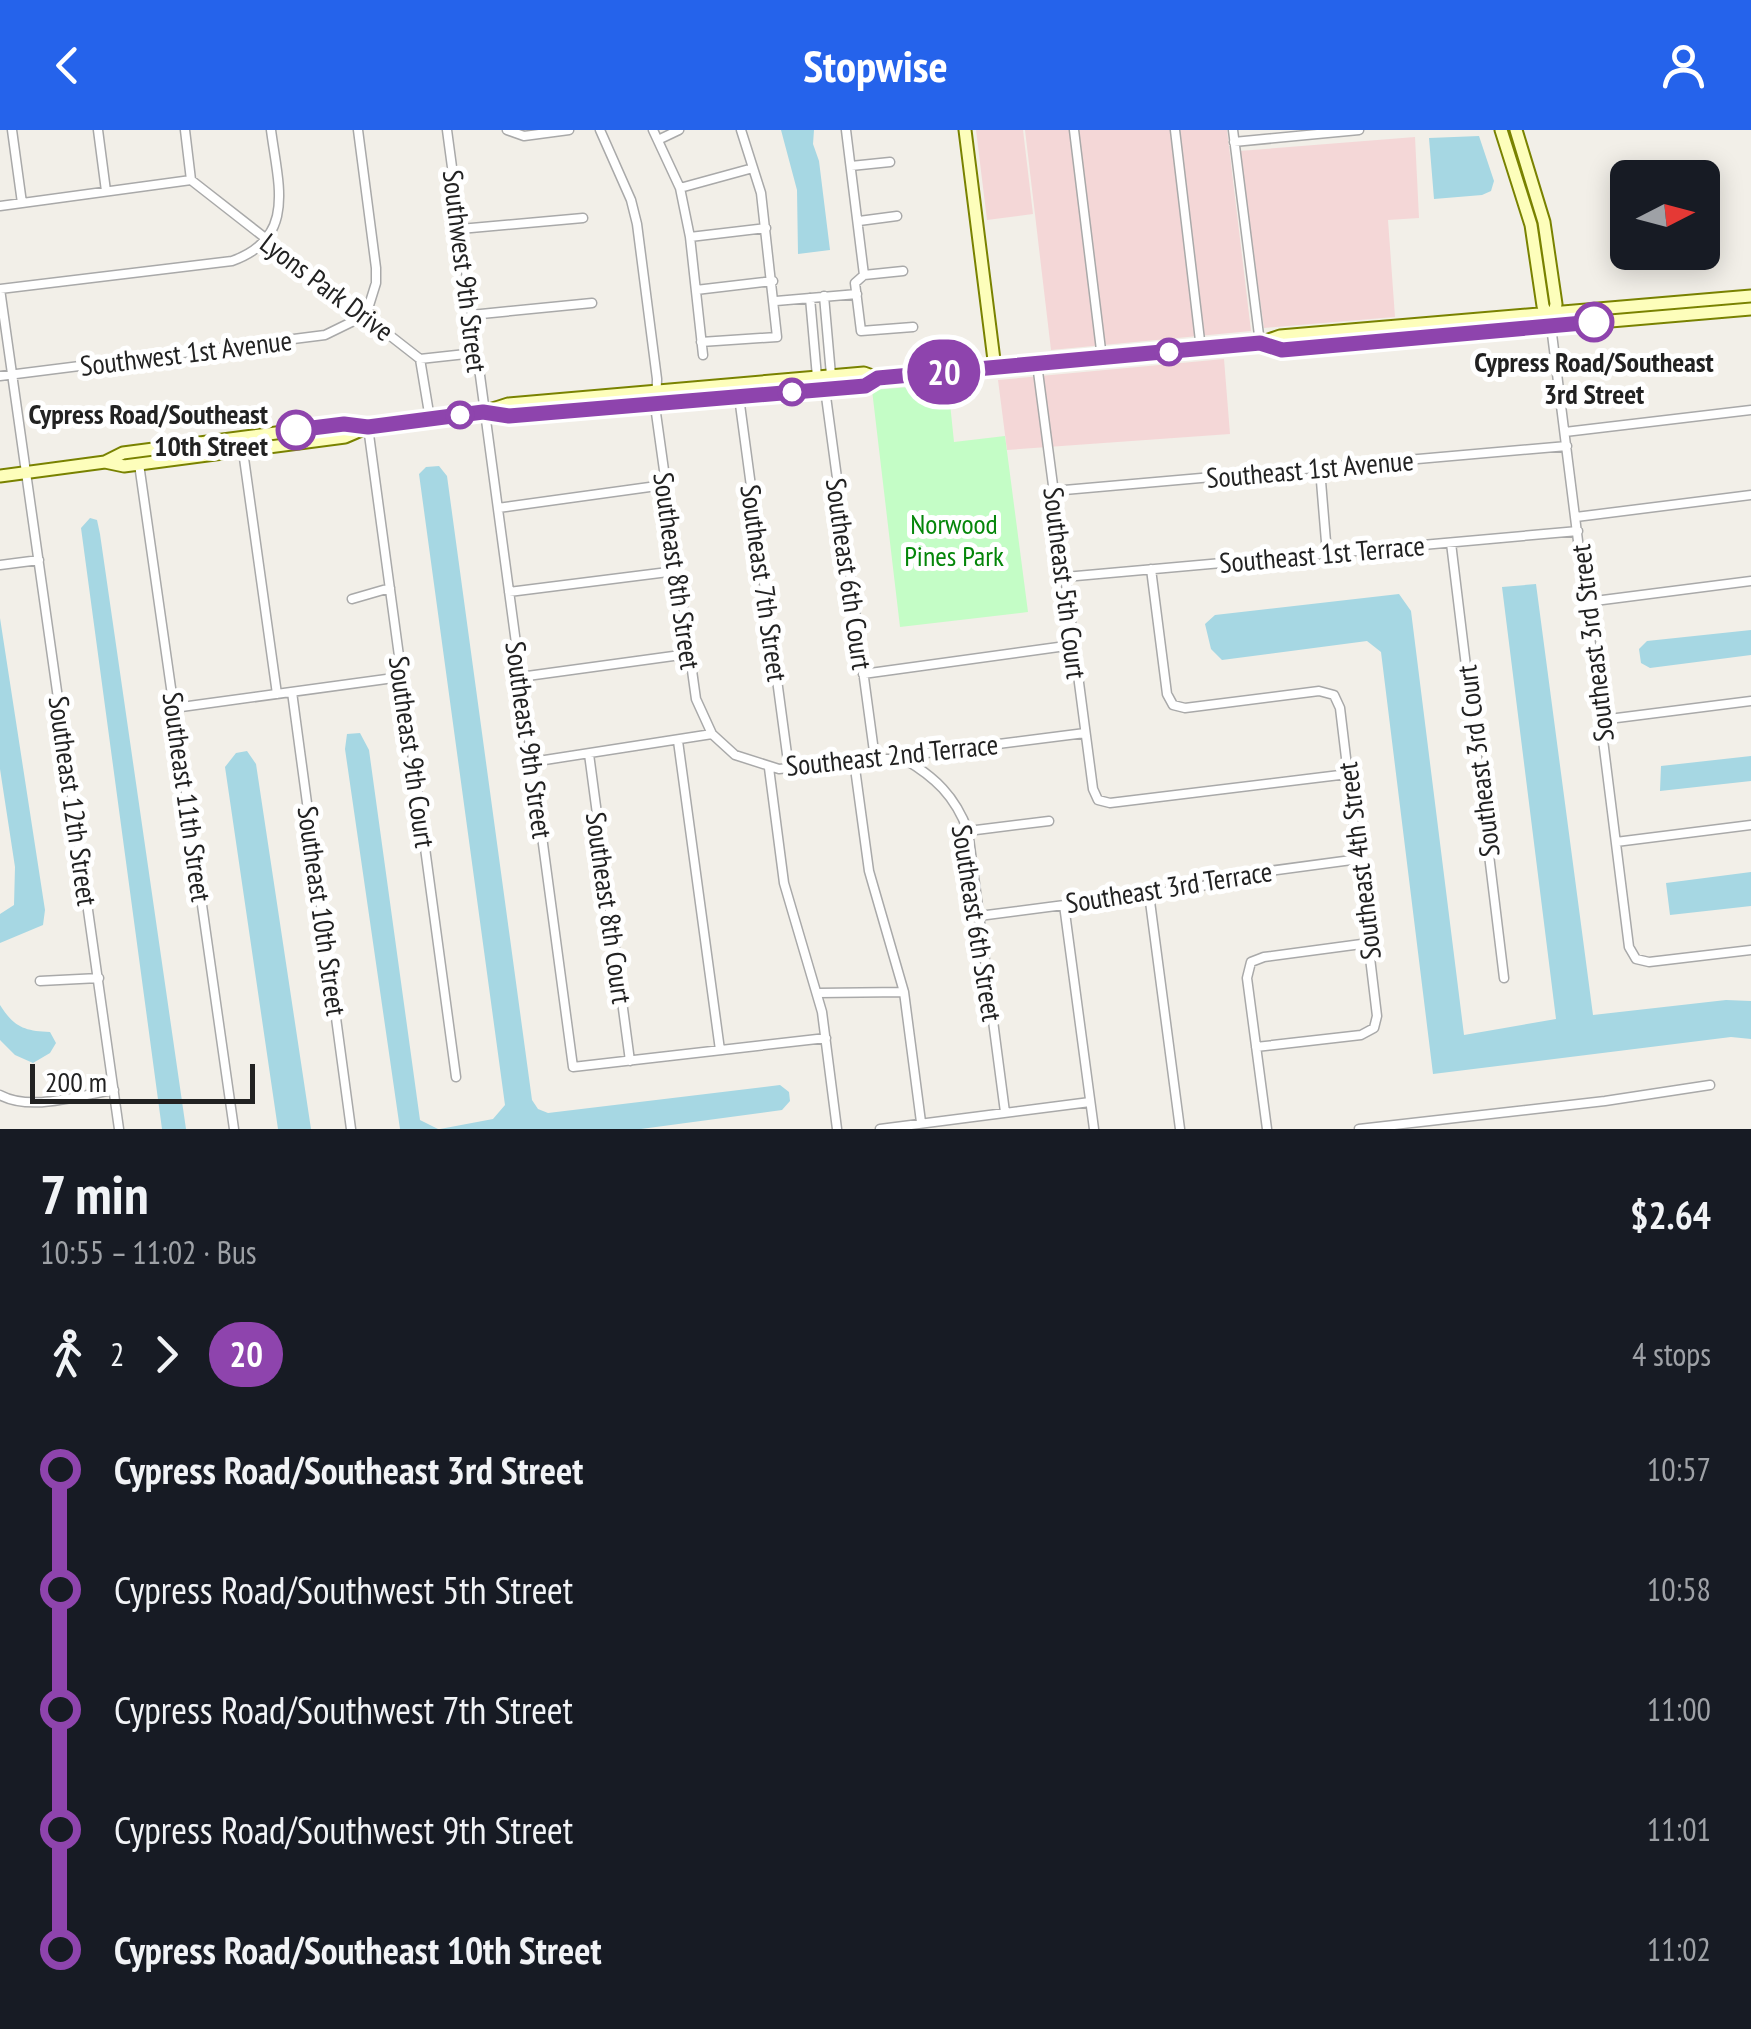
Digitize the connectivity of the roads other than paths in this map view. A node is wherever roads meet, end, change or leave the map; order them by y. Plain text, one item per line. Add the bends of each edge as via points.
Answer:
1 (12, 130) edge
2 (98, 130) edge
3 (185, 130) edge
4 (271, 130) edge
5 (358, 130) edge
6 (447, 130) edge
7 (569, 130) edge
8 (600, 130) edge
9 (652, 130) edge
10 (679, 130) edge
11 (741, 130) edge
12 (846, 130) edge
13 (966, 130) edge
14 (1074, 130) edge
15 (1175, 130) edge
16 (1232, 130) edge
17 (1359, 130) edge
18 (1501, 130) edge
19 (1516, 130) edge
20 (511, 132) edge
21 (658, 140) junction
22 (1234, 142) junction
23 (890, 162) dead end
24 (851, 166) junction
25 (753, 168) junction
26 (191, 180) junction
27 (680, 188) junction
28 (106, 191) junction
29 (22, 202) junction
30 (0, 206) edge
31 (897, 216) dead end
32 (584, 218) dead end
33 (859, 221) junction
34 (766, 228) junction
35 (460, 229) junction
36 (690, 238) junction
37 (266, 240) junction
38 (903, 271) dead end
39 (864, 275) junction
40 (773, 281) junction
41 (0, 289) edge
42 (696, 290) junction
43 (857, 294) junction
44 (824, 296) junction
45 (1751, 296) edge
46 (810, 298) junction
47 (776, 301) junction
48 (592, 302) dead end
49 (1751, 309) edge
50 (366, 315) junction
51 (471, 315) junction
52 (1551, 317) junction
53 (913, 327) dead end
54 (701, 342) junction
55 (1260, 343) junction
56 (1201, 349) junction
57 (475, 354) junction
58 (702, 356) dead end
59 (1102, 358) junction
60 (420, 359) junction
61 (1037, 364) junction
62 (995, 368) junction
63 (11, 375) junction
64 (0, 376) edge
65 (824, 376) junction
66 (878, 378) junction
67 (825, 390) junction
68 (656, 397) junction
69 (739, 397) junction
70 (1751, 410) edge
71 (483, 412) junction
72 (430, 419) junction
73 (368, 427) junction
74 (1565, 432) junction
75 (1567, 446) junction
76 (243, 451) junction
77 (105, 462) junction
78 (139, 464) junction
79 (1320, 469) junction
80 (26, 472) junction
81 (0, 476) edge
82 (664, 485) junction
83 (1054, 492) junction
84 (1751, 495) edge
85 (498, 508) junction
86 (1576, 517) junction
87 (1578, 531) junction
88 (1451, 543) junction
89 (1327, 554) junction
90 (39, 560) junction
91 (0, 565) edge
92 (1151, 568) junction
93 (676, 570) junction
94 (1065, 577) junction
95 (1751, 581) edge
96 (390, 588) junction
97 (509, 592) junction
98 (352, 599) dead end
99 (1587, 602) junction
100 (1073, 645) junction
101 (688, 654) junction
102 (862, 674) junction
103 (401, 677) junction
104 (520, 677) junction
105 (292, 692) junction
106 (277, 694) junction
107 (1751, 701) edge
108 (174, 708) junction
109 (1601, 720) junction
110 (1085, 733) junction
111 (712, 734) junction
112 (678, 741) junction
113 (589, 754) junction
114 (875, 759) junction
115 (904, 759) junction
116 (532, 762) junction
117 (854, 762) junction
118 (769, 768) junction
119 (790, 769) junction
120 (1348, 774) junction
121 (1049, 822) dead end
122 (1751, 826) edge
123 (968, 831) junction
124 (1616, 842) junction
125 (1359, 859) junction
126 (1149, 894) junction
127 (1064, 905) junction
128 (979, 916) junction
129 (1369, 944) junction
130 (1751, 950) edge
131 (99, 978) junction
132 (1504, 978) dead end
133 (40, 981) dead end
134 (904, 992) junction
135 (818, 993) junction
136 (826, 1038) junction
137 (1256, 1047) junction
138 (720, 1050) junction
139 (630, 1061) junction
140 (456, 1077) dead end
141 (1710, 1084) dead end
142 (114, 1090) junction
143 (0, 1095) edge
144 (1090, 1102) junction
145 (1005, 1112) junction
146 (922, 1122) junction
147 (120, 1129) edge
148 (234, 1129) edge
149 (351, 1129) edge
150 (838, 1129) edge
151 (880, 1129) edge
152 (1094, 1129) edge
153 (1180, 1129) edge
154 (1266, 1129) edge
155 (1359, 1129) edge

1 - 29 street
2 - 28 street
3 - 26 street
4 - 37 street via 280,203
5 - 50 street via 376,268
6 - 35 street, Southwest 9th Street
7 - 20 street
8 - 68 street, Southeast 8th Street via 632,200
9 - 21 street
10 - 21 street
11 - 25 street
12 - 24 street
13 - 62 street
14 - 59 street
15 - 56 street
16 - 22 street
17 - 22 street
18 - 52 street
19 - 52 street via 1544,222 1555,294
21 - 27 street
22 - 55 street
23 - 24 street
24 - 33 street
25 - 27 street
25 - 34 street
26 - 28 street
26 - 37 street, Lyons Park Drive
27 - 36 street
28 - 29 street
29 - 30 street
31 - 33 street
32 - 35 street
33 - 39 street
34 - 36 street
34 - 40 street
35 - 51 street, Southwest 9th Street
36 - 42 street
37 - 41 street via 232,261
37 - 50 street, Lyons Park Drive
38 - 39 street
39 - 43 street
40 - 42 street
40 - 47 street
41 - 63 street, Southeast 12th Street
42 - 54 street
43 - 44 street
43 - 53 street via 861,332
44 - 46 street
44 - 65 street
45 - 52 street
46 - 47 street
46 - 65 street
47 - 54 street via 777,337
48 - 51 street
49 - 52 street
50 - 60 street, Lyons Park Drive
50 - 63 street, Southwest 1st Avenue via 325,336
51 - 57 street, Southwest 9th Street
52 - 55 street via 1282,350
52 - 74 street, Southeast 3rd Street
54 - 58 street
55 - 56 street
56 - 59 street
57 - 60 street, Lyons Park Drive
57 - 71 street, Southwest 9th Street
59 - 61 street
60 - 72 street
61 - 62 street
61 - 83 street, Southeast 5th Court
62 - 66 street
63 - 64 street, Southwest 1st Avenue
63 - 80 street, Southeast 12th Street
65 - 66 street via 864,372
65 - 68 street
66 - 67 street
67 - 69 street
67 - 102 street, Southeast 6th Court
68 - 69 street
68 - 71 street via 508,404
68 - 82 street, Southeast 8th Street
69 - 119 street, Southeast 7th Street
70 - 74 street
71 - 72 street
71 - 85 street, Southeast 9th Street
72 - 73 street
73 - 76 street via 346,437
73 - 77 street via 344,424 123,453
73 - 96 street, Southeast 9th Court
74 - 75 street, Southeast 3rd Street
75 - 79 street, Southeast 1st Avenue
75 - 86 street, Southeast 3rd Street
76 - 78 street
76 - 106 street
77 - 78 street
77 - 80 street
78 - 108 street, Southeast 11th Street
79 - 83 street, Southeast 1st Avenue
79 - 89 street
80 - 81 street
80 - 90 street, Southeast 12th Street
82 - 85 street
82 - 93 street, Southeast 8th Street
83 - 94 street, Southeast 5th Court
84 - 86 street
85 - 97 street, Southeast 9th Street
86 - 87 street, Southeast 3rd Street
87 - 88 street, Southeast 1st Terrace
87 - 99 street, Southeast 3rd Street
88 - 89 street, Southeast 1st Terrace
88 - 132 street, Southeast 3rd Court
89 - 92 street, Southeast 1st Terrace
90 - 91 street
90 - 131 street, Southeast 12th Street
92 - 94 street, Southeast 1st Terrace
92 - 120 street, Southeast 4th Street via 1167,694 1174,705 1334,695
93 - 97 street
93 - 101 street, Southeast 8th Street
94 - 100 street, Southeast 5th Court
95 - 99 street
96 - 98 street
96 - 103 street, Southeast 9th Court
97 - 104 street, Southeast 9th Street
99 - 109 street, Southeast 3rd Street
100 - 102 street
100 - 110 street, Southeast 5th Court
101 - 104 street
101 - 111 street, Southeast 8th Street via 696,699
102 - 114 street, Southeast 6th Court
103 - 105 street
103 - 140 street, Southeast 9th Court
104 - 116 street, Southeast 9th Street
105 - 106 street
105 - 149 street, Southeast 10th Street
106 - 108 street
107 - 109 street
108 - 148 street, Southeast 11th Street
109 - 124 street, Southeast 3rd Street
110 - 115 street, Southeast 2nd Terrace
110 - 120 street, Southeast 5th Court via 1093,789 1098,800 1110,803
111 - 112 street
111 - 118 street, Southeast 2nd Terrace via 735,756
112 - 113 street
112 - 138 street
113 - 116 street
113 - 139 street, Southeast 8th Court
114 - 115 street, Southeast 2nd Terrace
114 - 117 street, Southeast 2nd Terrace
115 - 123 street, Southeast 6th Street via 950,795
116 - 139 street, Southeast 9th Street via 573,1067
117 - 119 street, Southeast 2nd Terrace
117 - 134 street via 869,871
118 - 119 street, Southeast 2nd Terrace
118 - 135 street via 784,882
120 - 125 street, Southeast 4th Street
121 - 123 street
122 - 124 street
123 - 128 street, Southeast 6th Street
124 - 130 street, Southeast 3rd Street via 1636,959
125 - 126 street, Southeast 3rd Terrace
125 - 129 street, Southeast 4th Street
126 - 127 street, Southeast 3rd Terrace
126 - 153 street
127 - 128 street, Southeast 3rd Terrace
127 - 144 street
128 - 145 street, Southeast 6th Street
129 - 137 street, Southeast 4th Street via 1374,1028
129 - 137 street via 1251,962
131 - 133 street
131 - 142 street, Southeast 12th Street
134 - 135 street
134 - 146 street
135 - 136 street
136 - 138 street
136 - 150 street
137 - 154 street
138 - 139 street
141 - 155 street
142 - 143 street via 16,1103
142 - 147 street, Southeast 12th Street
144 - 145 street
144 - 152 street
145 - 146 street
146 - 151 street

